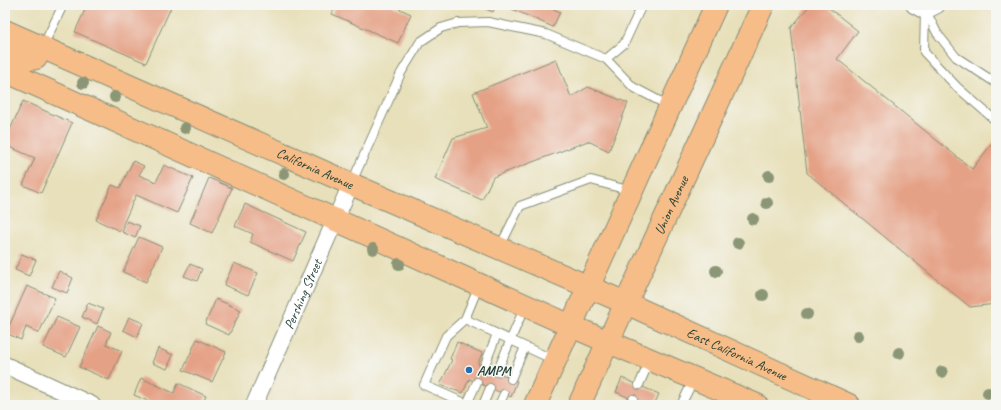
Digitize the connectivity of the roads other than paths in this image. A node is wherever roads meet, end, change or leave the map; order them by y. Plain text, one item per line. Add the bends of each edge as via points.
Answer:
1 (63, 5) edge
2 (642, 5) edge
3 (716, 5) edge
4 (763, 5) edge
5 (926, 7) edge
6 (5, 30) edge
7 (42, 47) junction
8 (5, 49) edge
9 (606, 59) junction
10 (5, 71) edge
11 (995, 81) edge
12 (670, 106) junction
13 (996, 121) edge
14 (351, 184) junction
15 (632, 191) junction
16 (335, 219) junction
17 (500, 248) junction
18 (480, 285) junction
19 (588, 287) junction
20 (626, 303) junction
21 (526, 305) junction
22 (465, 319) junction
23 (571, 326) junction
24 (497, 334) junction
25 (510, 340) junction
26 (608, 341) junction
27 (525, 347) junction
28 (651, 360) junction
29 (555, 361) junction
30 (5, 366) edge
31 (484, 367) dead end
32 (497, 372) dead end
33 (694, 378) junction
34 (511, 379) dead end
35 (477, 382) dead end
36 (640, 382) dead end
37 (490, 388) dead end
38 (504, 394) dead end
39 (92, 405) edge
40 (254, 405) edge
41 (468, 405) edge
42 (483, 405) edge
43 (499, 405) edge
44 (535, 405) edge
45 (579, 405) edge
46 (682, 405) edge
47 (758, 405) edge
48 (849, 405) edge

1 - 7 lane
2 - 9 lane via 624,44
3 - 12 main road
4 - 20 main road, Union Avenue
5 - 11 lane via 937,33 956,57
5 - 13 lane via 924,52 957,88
6 - 7 main road, California Avenue
7 - 8 main road via 39,55 33,59
7 - 14 main road, California Avenue
9 - 12 lane via 633,87
9 - 14 lane via 546,34 488,22 458,23 440,28 420,42 401,73
10 - 16 main road
12 - 15 main road
14 - 16 street, Pershing Street
14 - 17 main road, California Avenue
15 - 17 lane via 591,180 520,206
15 - 19 main road
16 - 18 main road
16 - 40 street, Pershing Street
17 - 19 main road, California Avenue
18 - 21 main road
18 - 22 lane
19 - 20 main road, California Avenue
19 - 23 main road
20 - 26 main road, Union Avenue
20 - 48 main road, East California Avenue
21 - 23 main road
21 - 25 lane
22 - 24 lane
22 - 41 lane via 446,336 424,385
23 - 26 main road
23 - 29 main road
24 - 25 lane
24 - 31 lane
25 - 27 lane
25 - 32 lane
26 - 28 main road
26 - 45 main road, Union Avenue
27 - 29 lane
27 - 34 lane
28 - 33 main road
28 - 36 lane
29 - 44 main road
30 - 39 street
33 - 46 lane
33 - 47 main road
35 - 41 lane
37 - 42 lane
38 - 43 lane

